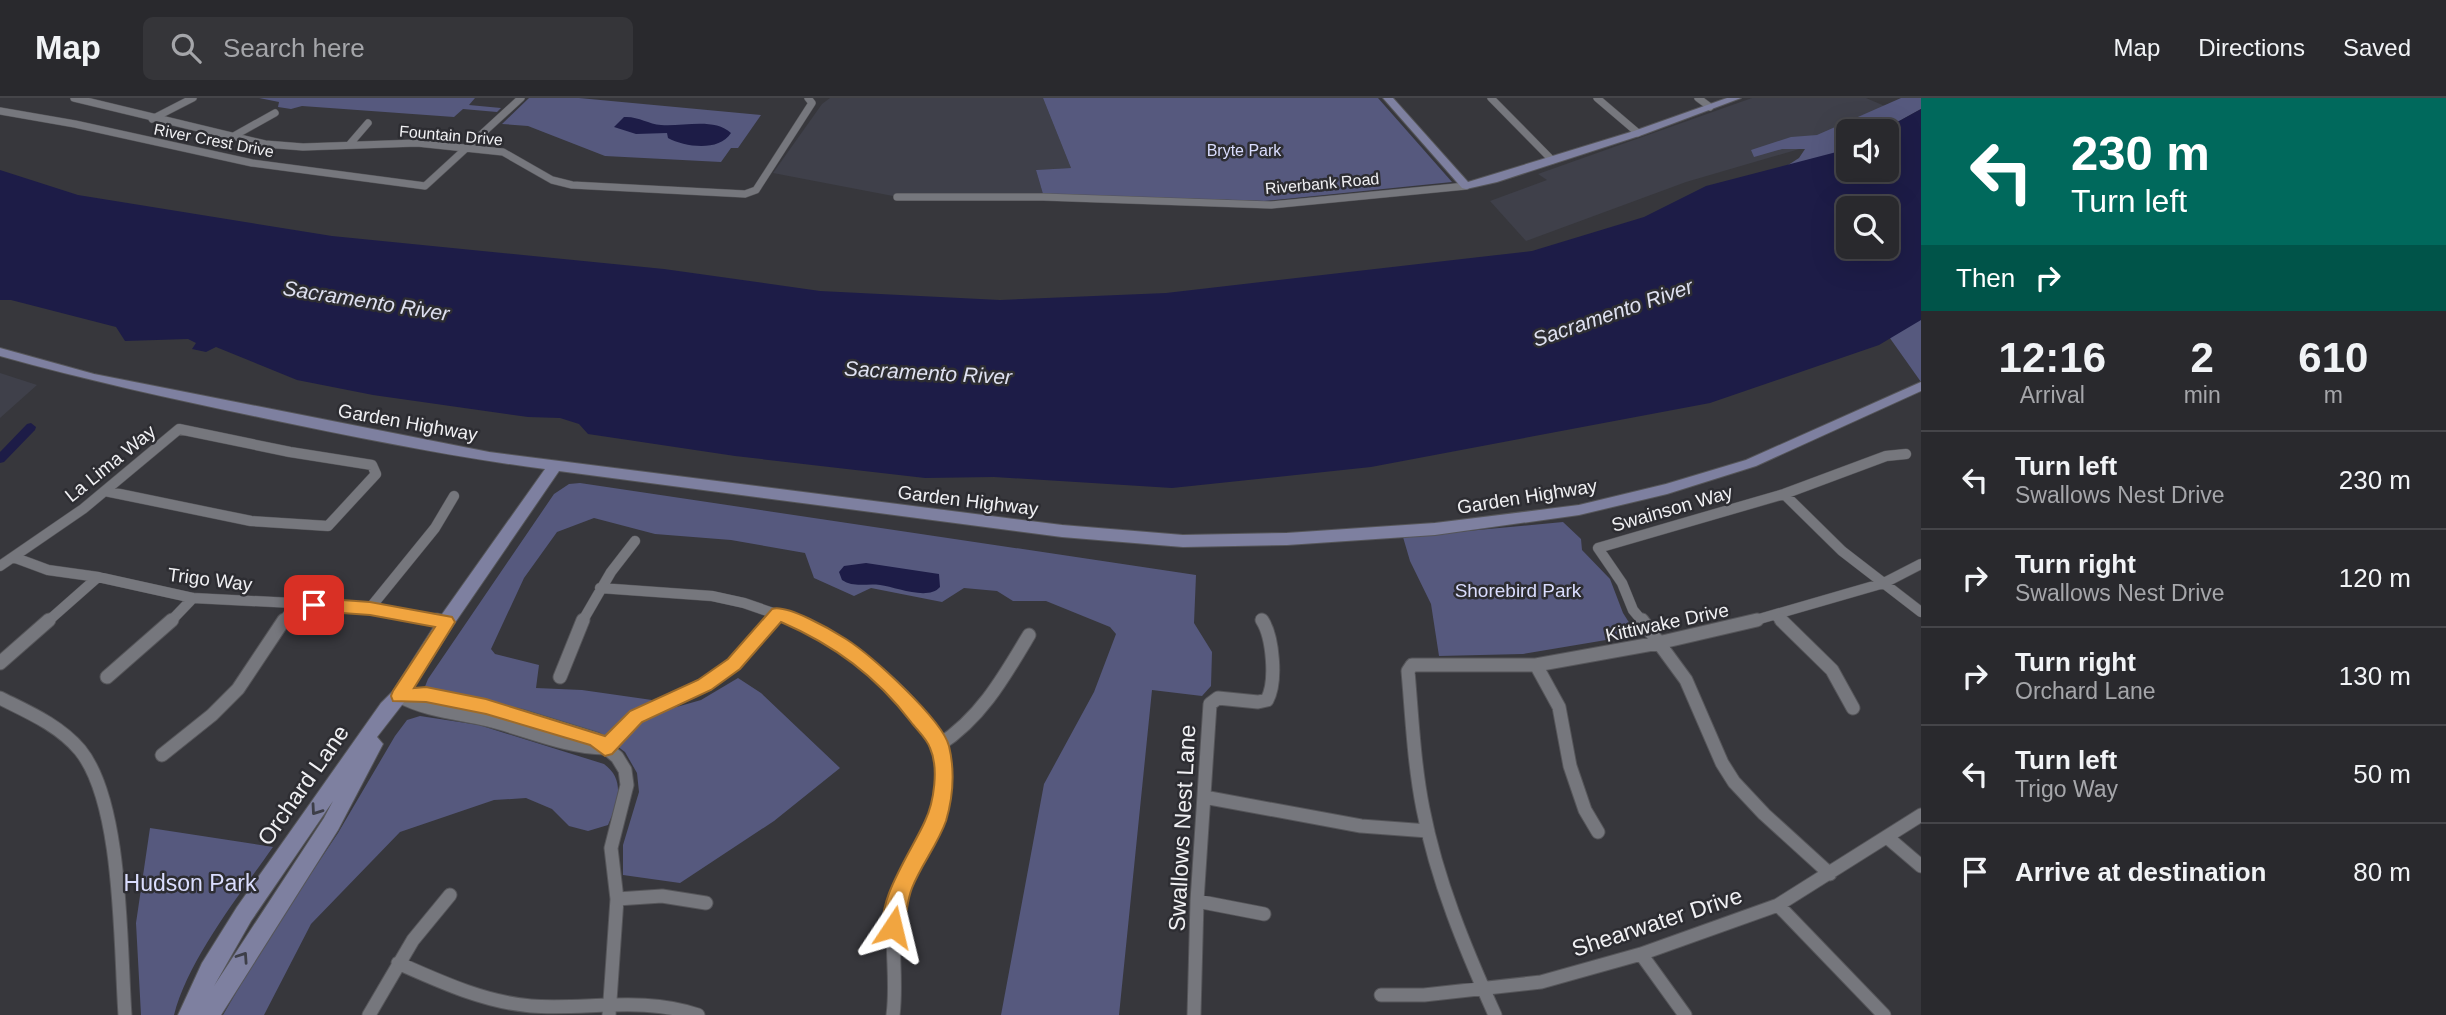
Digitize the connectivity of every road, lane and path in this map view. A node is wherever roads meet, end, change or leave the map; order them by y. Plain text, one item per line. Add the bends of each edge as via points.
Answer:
1 (74, 98) edge
2 (193, 98) edge
3 (522, 98) edge
4 (810, 98) edge
5 (1388, 98) edge
6 (1491, 98) edge
7 (1597, 98) edge
8 (1698, 98) edge
9 (1736, 98) edge
10 (1710, 107) junction
11 (0, 111) edge
12 (275, 113) dead end
13 (152, 119) junction
14 (368, 123) dead end
15 (1638, 133) junction
16 (232, 138) junction
17 (349, 145) junction
18 (468, 148) junction
19 (1552, 160) junction
20 (1466, 186) junction
21 (897, 197) dead end
22 (0, 352) edge
23 (1921, 386) edge
24 (1906, 454) dead end
25 (555, 466) junction
26 (592, 471) junction
27 (105, 491) junction
28 (1784, 494) junction
29 (454, 496) dead end
30 (534, 496) junction
31 (635, 541) dead end
32 (13, 557) junction
33 (1921, 564) edge
34 (0, 566) edge
35 (98, 577) junction
36 (1884, 583) junction
37 (600, 589) junction
38 (193, 597) junction
39 (295, 604) junction
40 (370, 608) junction
41 (1921, 612) edge
42 (778, 614) junction
43 (1776, 616) junction
44 (1261, 618) dead end
45 (446, 622) junction
46 (1029, 635) dead end
47 (1658, 643) junction
48 (0, 663) edge
49 (1536, 665) junction
50 (107, 677) dead end
51 (560, 677) dead end
52 (400, 696) junction
53 (0, 698) edge
54 (1853, 708) dead end
55 (939, 745) junction
56 (605, 748) junction
57 (162, 755) dead end
58 (1204, 797) junction
59 (1921, 815) edge
60 (1428, 831) junction
61 (1598, 832) dead end
62 (1887, 837) junction
63 (1921, 866) edge
64 (1830, 874) junction
65 (450, 895) dead end
66 (617, 899) junction
67 (1198, 901) junction
68 (706, 903) dead end
69 (1778, 905) junction
70 (1264, 914) dead end
71 (1641, 954) junction
72 (398, 964) junction
73 (1483, 989) junction
74 (1381, 995) dead end
75 (610, 1009) edge
76 (125, 1015) edge
77 (189, 1015) edge
78 (208, 1015) edge
79 (369, 1015) edge
80 (698, 1015) edge
81 (893, 1015) edge
82 (1194, 1015) edge
83 (1495, 1015) edge
84 (1685, 1015) edge
85 (1884, 1015) edge

1 - 13 street, Fountain Drive
2 - 13 street
3 - 18 street
4 - 18 street, Fountain Drive via 812,103 756,190 745,194 572,185 552,180 503,152
5 - 20 main road
6 - 19 street
7 - 15 street
8 - 10 street
9 - 10 main road, Riverbank Road
10 - 15 main road, Riverbank Road
11 - 18 street, River Crest Drive via 252,163 425,186
12 - 16 street
13 - 16 street, Fountain Drive
14 - 17 street
15 - 19 main road, Riverbank Road
16 - 17 street, Fountain Drive via 285,147
17 - 18 street, Fountain Drive via 417,143
19 - 20 main road, Riverbank Road
20 - 21 street, Riverbank Road via 1271,205
22 - 25 main road, Garden Highway via 93,378 319,425
23 - 26 main road, Garden Highway via 1782,451 1667,489 1491,524 1346,535 1183,541 1118,537
24 - 28 street via 1886,456
25 - 26 main road, Garden Highway
25 - 30 main road, Orchard Lane
26 - 30 main road via 566,477
27 - 27 street, La Lima Way via 251,521 328,526 376,474 372,465 179,429
27 - 32 street, La Lima Way
28 - 36 street via 1842,551
28 - 47 street, Swainson Way via 1598,548 1622,583 1633,610
29 - 40 street via 435,528
30 - 45 main road, Orchard Lane
31 - 37 street
32 - 34 street, La Lima Way
32 - 35 street, Trigo Way via 48,570
33 - 36 street, Kittiwake Drive
35 - 38 street, Trigo Way
35 - 48 street
36 - 41 street
36 - 43 street, Kittiwake Drive
37 - 42 street via 682,592 733,600
37 - 51 street
38 - 39 street, Trigo Way
38 - 50 street via 158,635
39 - 40 street, Trigo Way
39 - 57 street via 238,690
40 - 45 street, Trigo Way
42 - 55 street via 824,634 873,669 905,700
42 - 56 street via 734,664 704,685 636,717
43 - 47 street, Kittiwake Drive
43 - 54 street via 1838,679
44 - 58 street, Swallows Nest Lane via 1270,633 1272,691 1267,700 1258,702 1218,698 1210,704
45 - 52 main road, Orchard Lane
46 - 55 street via 977,715 960,733
47 - 49 street, Kittiwake Drive
47 - 64 street, Swainson Way via 1686,680 1734,782
49 - 60 street, Kittiwake Drive via 1412,665 1408,671 1415,764
49 - 61 street via 1559,707 1570,766
52 - 56 street via 412,704 565,743
52 -> 77 main road, Orchard Lane via 387,708 244,914
78 -> 52 main road, Orchard Lane via 331,824
53 - 76 street via 62,733 85,757 102,786 113,831
55 - 81 street via 943,775 936,822 896,903
56 - 66 street via 617,757 628,785 611,848
58 - 60 street via 1362,826
58 - 67 street, Swallows Nest Lane
59 - 62 street, Shearwater Drive
60 - 73 street
62 - 63 street
62 - 64 street, Shearwater Drive
64 - 69 street, Shearwater Drive
65 - 72 street via 426,921
66 - 68 street via 666,894
66 - 75 street
67 - 70 street
67 - 82 street, Swallows Nest Lane
69 - 71 street, Shearwater Drive
69 - 85 street
71 - 73 street, Shearwater Drive via 1541,982
71 - 84 street
72 - 75 street via 495,1002
72 - 79 street
73 - 74 street, Shearwater Drive
73 - 83 street
75 - 80 street via 645,1003

